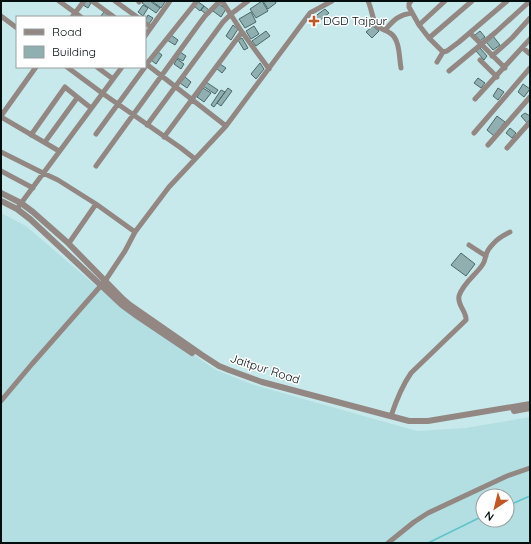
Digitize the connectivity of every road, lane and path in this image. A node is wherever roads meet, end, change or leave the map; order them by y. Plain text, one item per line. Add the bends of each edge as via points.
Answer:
1 (59, 1) edge
2 (84, 1) edge
3 (92, 1) edge
4 (115, 1) edge
5 (170, 1) edge
6 (197, 1) edge
7 (221, 1) edge
8 (248, 1) edge
9 (332, 1) edge
10 (375, 1) edge
11 (411, 1) edge
12 (445, 1) edge
13 (472, 1) edge
14 (507, 1) edge
15 (530, 1) edge
16 (369, 3) edge
17 (412, 13) junction
18 (231, 14) junction
19 (74, 15) edge
20 (1, 16) edge
21 (113, 16) edge
22 (136, 16) edge
23 (530, 18) edge
24 (146, 24) edge
25 (419, 25) junction
26 (16, 27) edge
27 (151, 27) junction
28 (385, 30) junction
29 (242, 32) junction
30 (470, 33) junction
31 (146, 34) edge
32 (429, 38) junction
33 (530, 40) edge
34 (481, 44) junction
35 (523, 48) junction
36 (443, 52) junction
37 (530, 54) edge
38 (492, 56) junction
39 (480, 60) dead end
40 (437, 62) dead end
41 (146, 64) edge
42 (146, 66) edge
43 (35, 68) edge
44 (68, 68) edge
45 (97, 68) edge
46 (121, 68) edge
47 (143, 68) edge
48 (401, 68) dead end
49 (505, 68) junction
50 (530, 68) edge
51 (269, 69) junction
52 (449, 71) dead end
53 (161, 76) junction
54 (528, 76) edge
55 (497, 77) junction
56 (113, 79) junction
57 (175, 87) junction
58 (102, 94) junction
59 (530, 97) edge
60 (77, 98) junction
61 (476, 99) dead end
62 (192, 100) junction
63 (118, 104) junction
64 (91, 108) junction
65 (133, 115) junction
66 (1, 116) edge
67 (530, 122) edge
68 (147, 125) junction
69 (226, 126) junction
70 (30, 134) junction
71 (96, 134) dead end
72 (474, 134) dead end
73 (164, 137) junction
74 (45, 142) junction
75 (488, 145) dead end
76 (507, 148) dead end
77 (59, 151) junction
78 (1, 152) edge
79 (195, 159) junction
80 (96, 166) dead end
81 (1, 171) edge
82 (43, 173) junction
83 (33, 188) junction
84 (1, 193) edge
85 (1, 201) edge
86 (21, 203) junction
87 (96, 204) junction
88 (17, 209) junction
89 (135, 232) junction
90 (510, 232) dead end
91 (69, 244) junction
92 (469, 245) dead end
93 (486, 256) junction
94 (103, 284) junction
95 (1, 401) edge
96 (530, 404) edge
97 (530, 408) edge
98 (391, 416) junction
99 (530, 468) edge
100 (388, 543) edge

1 - 19 street
2 - 19 street
3 - 21 street
4 - 22 street
5 - 27 street
6 - 41 street
7 - 18 street
7 - 53 street via 199,24
8 - 18 street
9 - 51 street via 310,13
10 - 16 street
11 - 17 street via 409,7
12 - 25 street
13 - 32 street
14 - 30 street
15 - 34 street
16 - 28 street via 376,25
17 - 25 street
17 - 28 street via 398,17
18 - 29 street
18 - 57 street
20 - 26 street
23 - 38 street
24 - 27 street
25 - 32 street
27 - 31 street
28 - 48 street via 397,42
29 - 51 street
29 - 62 street
30 - 34 street
30 - 36 street
32 - 36 street
33 - 35 street
34 - 38 street
34 - 52 street
35 - 37 street
35 - 49 street
36 - 40 street
38 - 49 street
39 - 55 street
42 - 53 street
43 - 66 street
44 - 58 street
45 - 56 street
46 - 56 street
47 - 63 street
49 - 55 street
50 - 54 street
51 - 69 street
53 - 57 street
53 - 65 street
54 - 72 street
55 - 61 street
56 - 58 street
57 - 62 street
57 - 68 street
58 - 63 street
58 - 64 street
59 - 75 street
60 - 64 street
60 - 70 street via 65,87
60 - 74 street
62 - 69 street
62 - 73 street
63 - 65 street
63 - 71 street
64 - 77 street
65 - 68 street
65 - 80 street
66 - 70 street
67 - 76 street
68 - 73 street
69 - 79 street
70 - 74 street
73 - 79 street
74 - 77 street
77 - 82 street
78 - 82 street
79 - 89 street via 169,187
81 - 83 street
82 - 83 street
82 - 87 street
83 - 86 street
84 - 86 street, Jaitpur Road
85 - 88 street, Jaitpur Road
86 - 88 street
86 - 91 street, Jaitpur Road
87 - 89 street
87 - 91 street
88 - 94 street, Jaitpur Road
89 - 94 street
90 - 93 street via 499,238
91 - 94 street, Jaitpur Road
92 - 93 street
93 - 98 street via 459,298 466,320 411,373 400,391
94 - 95 street
94 - 97 street, Jaitpur Road via 114,298 136,316 214,368 266,387 413,425
94 - 98 street, Jaitpur Road via 224,368 262,382
96 - 98 street, Jaitpur Road via 422,421 409,421
99 - 100 street via 506,476 428,513

